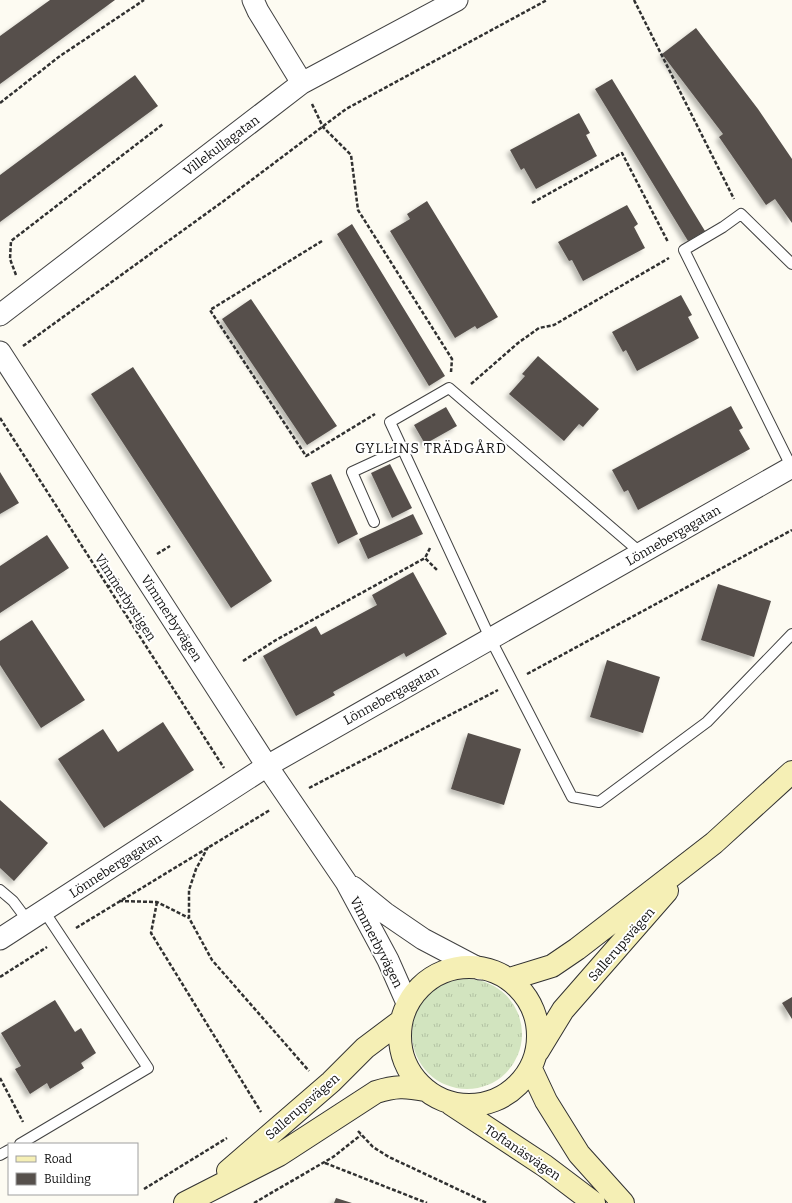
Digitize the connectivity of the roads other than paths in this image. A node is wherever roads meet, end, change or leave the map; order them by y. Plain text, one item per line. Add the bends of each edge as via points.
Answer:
1 (253, 0) edge
2 (457, 0) edge
3 (302, 83) junction
4 (792, 264) edge
5 (0, 315) edge
6 (3, 355) edge
7 (402, 449) junction
8 (792, 467) edge
9 (374, 522) dead end
10 (641, 553) junction
11 (792, 634) edge
12 (491, 640) junction
13 (267, 766) junction
14 (792, 772) edge
15 (714, 843) junction
16 (346, 882) junction
17 (0, 890) edge
18 (36, 916) junction
19 (0, 939) edge
20 (480, 968) junction
21 (510, 978) junction
22 (404, 1012) junction
23 (534, 1061) junction
24 (425, 1090) junction
25 (450, 1103) junction
26 (22, 1143) edge
27 (204, 1192) junction
28 (185, 1203) edge
29 (594, 1203) edge
30 (624, 1203) edge

1 - 3 street
2 - 3 street, Villekullagatan
3 - 5 street, Villekullagatan
4 - 8 lane via 741,214 680,253
6 - 13 street, Vimmerbyvägen
7 - 9 lane via 352,472
7 - 10 lane via 390,422 449,388
7 - 12 lane
8 - 10 street, Lönnebergagatan
10 - 12 street, Lönnebergagatan
11 - 12 lane via 707,722 599,802 572,798
12 - 13 street, Lönnebergagatan
13 - 16 street, Vimmerbyvägen
13 - 18 street, Lönnebergagatan
14 - 15 main road, Sallerupsvägen
15 - 21 main road, Sallerupsvägen via 552,966
15 - 23 main road, Sallerupsvägen via 655,904 563,1010
16 - 20 street, Vimmerbyvägen via 423,939
16 - 22 street, Vimmerbyvägen via 388,960
17 - 18 lane
18 - 19 street, Lönnebergagatan
18 - 26 lane via 61,938 148,1068
20 - 21 main road, Sallerupsvägen
20 - 22 main road, Sallerupsvägen via 451,969 433,978 419,989
21 - 23 main road, Sallerupsvägen via 526,995 536,1014 539,1036
22 - 24 main road, Sallerupsvägen via 399,1040 403,1059 412,1076
22 - 27 main road, Sallerupsvägen via 331,1082
23 - 25 main road, Sallerupsvägen via 516,1087 496,1100 473,1105
23 - 30 main road via 546,1101 579,1154
24 - 25 main road, Sallerupsvägen
24 - 27 main road, Sallerupsvägen via 404,1086 376,1092 279,1155
25 - 29 main road, Toftanäsvägen via 545,1166
27 - 28 main road, Sallerupsvägen

